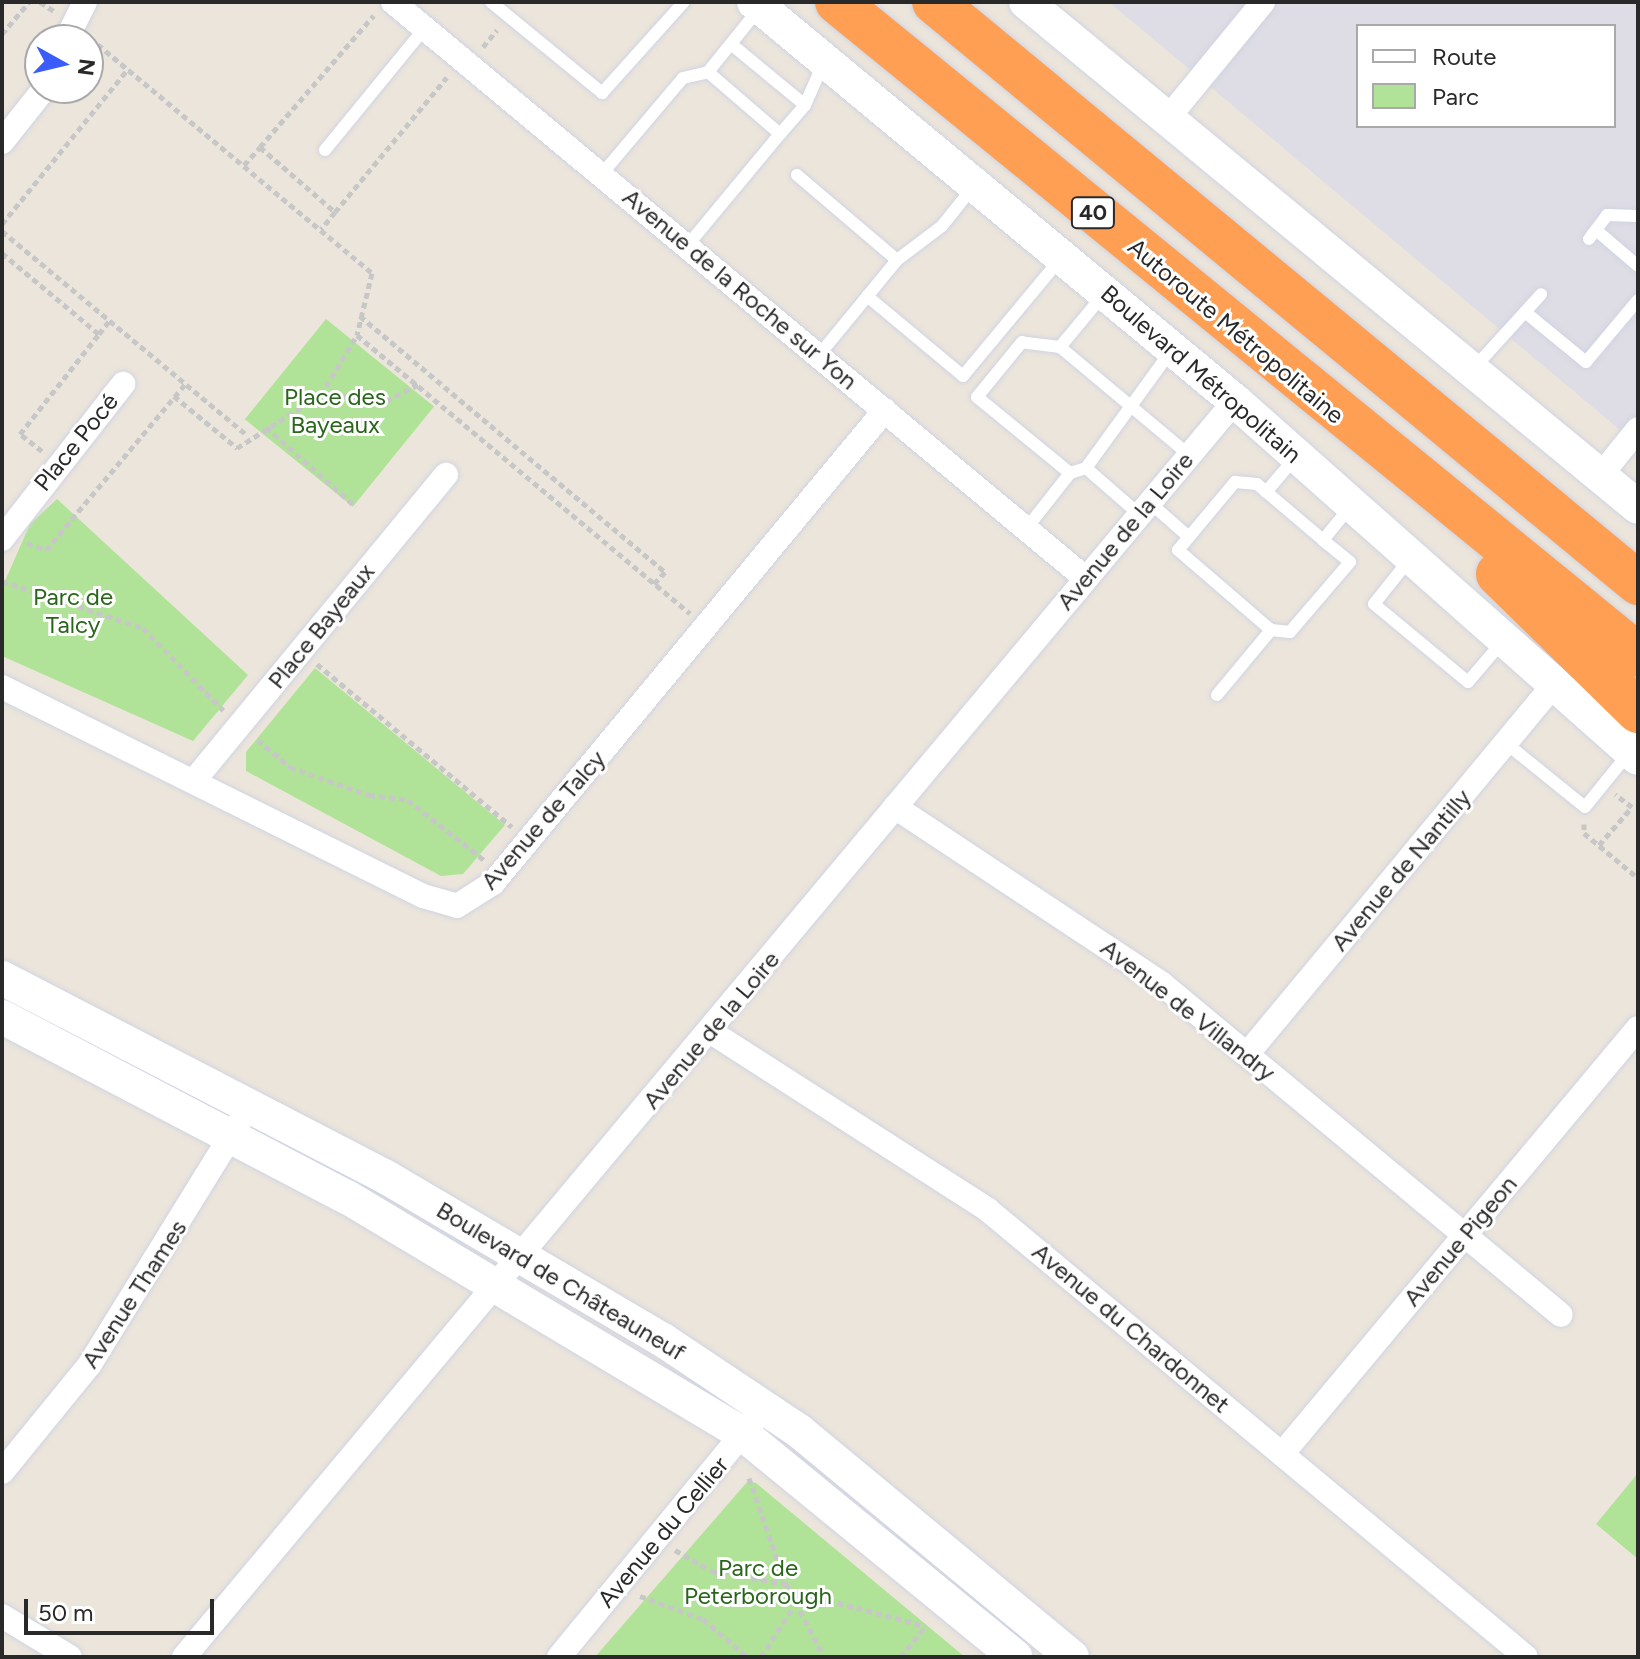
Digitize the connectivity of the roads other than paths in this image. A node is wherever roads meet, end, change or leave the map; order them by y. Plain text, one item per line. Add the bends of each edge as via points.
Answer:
1 (491, 2) edge
2 (684, 2) edge
3 (837, 2) edge
4 (934, 2) edge
5 (1026, 2) edge
6 (1263, 2) edge
7 (394, 3) edge
8 (757, 5) edge
9 (424, 29) junction
10 (731, 44) junction
11 (825, 60) junction
12 (708, 72) junction
13 (32, 104) edge
14 (805, 105) junction
15 (1167, 119) junction
16 (780, 134) junction
17 (2, 142) edge
18 (325, 150) dead end
19 (601, 175) junction
20 (797, 175) dead end
21 (975, 184) junction
22 (1638, 216) edge
23 (687, 246) junction
24 (1062, 256) junction
25 (897, 260) junction
26 (1638, 266) edge
27 (1106, 292) junction
28 (1541, 294) dead end
29 (867, 296) junction
30 (1638, 300) edge
31 (1525, 312) junction
32 (1060, 347) junction
33 (1172, 349) junction
34 (819, 355) junction
35 (1472, 371) junction
36 (123, 384) dead end
37 (1235, 401) junction
38 (1133, 409) junction
39 (885, 410) junction
40 (1349, 425) junction
41 (1638, 429) edge
42 (1189, 455) junction
43 (1297, 455) junction
44 (1086, 468) junction
45 (1070, 473) junction
46 (446, 475) dead end
47 (1600, 476) junction
48 (1266, 492) junction
49 (1352, 504) junction
50 (1638, 507) edge
51 (1144, 508) junction
52 (1026, 529) junction
53 (3, 536) edge
54 (1189, 537) junction
55 (1323, 540) junction
56 (1411, 558) junction
57 (1085, 578) junction
58 (1638, 583) edge
59 (1271, 630) junction
60 (1503, 640) junction
61 (1638, 655) edge
62 (1553, 685) junction
63 (2, 687) edge
64 (1217, 695) dead end
65 (1635, 740) edge
66 (1507, 744) junction
67 (196, 778) junction
68 (895, 807) junction
69 (2, 978) edge
70 (2, 1017) edge
71 (1638, 1028) edge
72 (711, 1032) junction
73 (1248, 1053) junction
74 (249, 1104) junction
75 (233, 1134) junction
76 (1462, 1238) junction
77 (522, 1254) junction
78 (500, 1284) junction
79 (1561, 1315) dead end
80 (764, 1405) junction
81 (739, 1440) junction
82 (1282, 1454) junction
83 (2, 1472) edge
84 (2, 1616) edge
85 (70, 1657) edge
86 (184, 1657) edge
87 (559, 1657) edge
88 (1015, 1657) edge
89 (1072, 1657) edge
90 (1526, 1657) edge

1 - 2 lane via 602,93
3 - 40 highway, Autoroute Métropolitaine / 40
4 - 58 highway, 40
5 - 15 street
6 - 15 street
7 - 9 street, Avenue de la Roche sur Yon
8 - 10 lane
8 - 11 street, Boulevard Métropolitain
9 - 18 lane
9 - 19 street, Avenue de la Roche sur Yon via 472,54
10 - 12 lane
10 - 14 lane
11 - 14 lane
11 - 21 street, Boulevard Métropolitain
12 - 16 lane
12 - 19 lane via 683,78
13 - 17 street
14 - 16 lane
15 - 35 street
16 - 23 lane
19 - 23 street, Avenue de la Roche sur Yon
20 - 25 lane
21 - 24 street, Boulevard Métropolitain
21 - 25 lane via 942,226
22 - 26 lane via 1607,215 1593,234
23 - 34 street, Avenue de la Roche sur Yon
24 - 27 street, Boulevard Métropolitain
24 - 29 lane via 963,376
25 - 29 lane
27 - 32 lane
27 - 33 street, Boulevard Métropolitain
28 - 31 lane
29 - 34 lane
30 - 31 lane via 1586,362
31 - 35 lane
32 - 38 lane
32 - 45 lane via 1022,342 977,397
33 - 37 street, Boulevard Métropolitain
33 - 38 lane
34 - 39 street, Avenue de la Roche sur Yon
35 - 47 street
36 - 53 street, Place Pocé
37 - 42 street, Avenue de la Loire
37 - 43 street, Boulevard Métropolitain
38 - 42 lane
38 - 44 lane
39 - 52 street, Avenue de la Roche sur Yon
39 - 67 street, Avenue de Talcy via 475,898 440,904
40 - 61 highway, Autoroute Métropolitaine / 40
40 - 65 highway
41 - 47 street
42 - 51 street, Avenue de la Loire
43 - 48 lane
43 - 49 street, Boulevard Métropolitain
44 - 45 lane
44 - 51 lane
45 - 52 lane
46 - 67 street, Place Bayeaux
47 - 50 street
48 - 54 lane via 1235,482
48 - 55 lane
49 - 55 lane
49 - 56 street, Boulevard Métropolitain
51 - 54 lane
51 - 57 street, Avenue de la Loire
52 - 57 street, Avenue de la Roche sur Yon
54 - 59 lane via 1178,550
55 - 59 lane via 1350,562 1290,632
56 - 60 street, Boulevard Métropolitain
56 - 60 lane via 1374,604 1468,682
57 - 68 street, Avenue de la Loire
59 - 64 lane
60 - 62 street, Boulevard Métropolitain
62 - 65 street, Boulevard Métropolitain
62 - 66 street, Avenue de Nantilly
63 - 67 street, Avenue de Talcy
65 - 66 lane via 1585,807
66 - 73 street, Avenue de Nantilly
68 - 72 street, Avenue de la Loire
68 - 73 street, Avenue de Villandry via 1078,925
69 - 74 street, Boulevard de Châteauneuf
70 - 75 street, Boulevard de Châteauneuf
71 - 76 street, Avenue Pigeon
72 - 77 street, Avenue de la Loire
72 - 82 street, Avenue du Chardonnet via 988,1210
73 - 76 street, Avenue de Villandry
74 - 75 street, Avenue Thames
74 - 77 street, Boulevard de Châteauneuf
75 - 78 street, Boulevard de Châteauneuf
75 - 83 street, Avenue Thames via 90,1364
76 - 79 street, Avenue de Villandry
76 - 82 street, Avenue Pigeon
77 - 78 street, Avenue de la Loire
77 - 80 street, Boulevard de Châteauneuf
78 - 81 street, Boulevard de Châteauneuf
78 - 86 street, Avenue de la Loire
80 - 81 street, Avenue du Cellier
80 - 89 street, Boulevard de Châteauneuf
81 - 87 street, Avenue du Cellier
81 - 88 street, Boulevard de Châteauneuf via 935,1612
82 - 90 street, Avenue du Chardonnet
84 - 85 street

